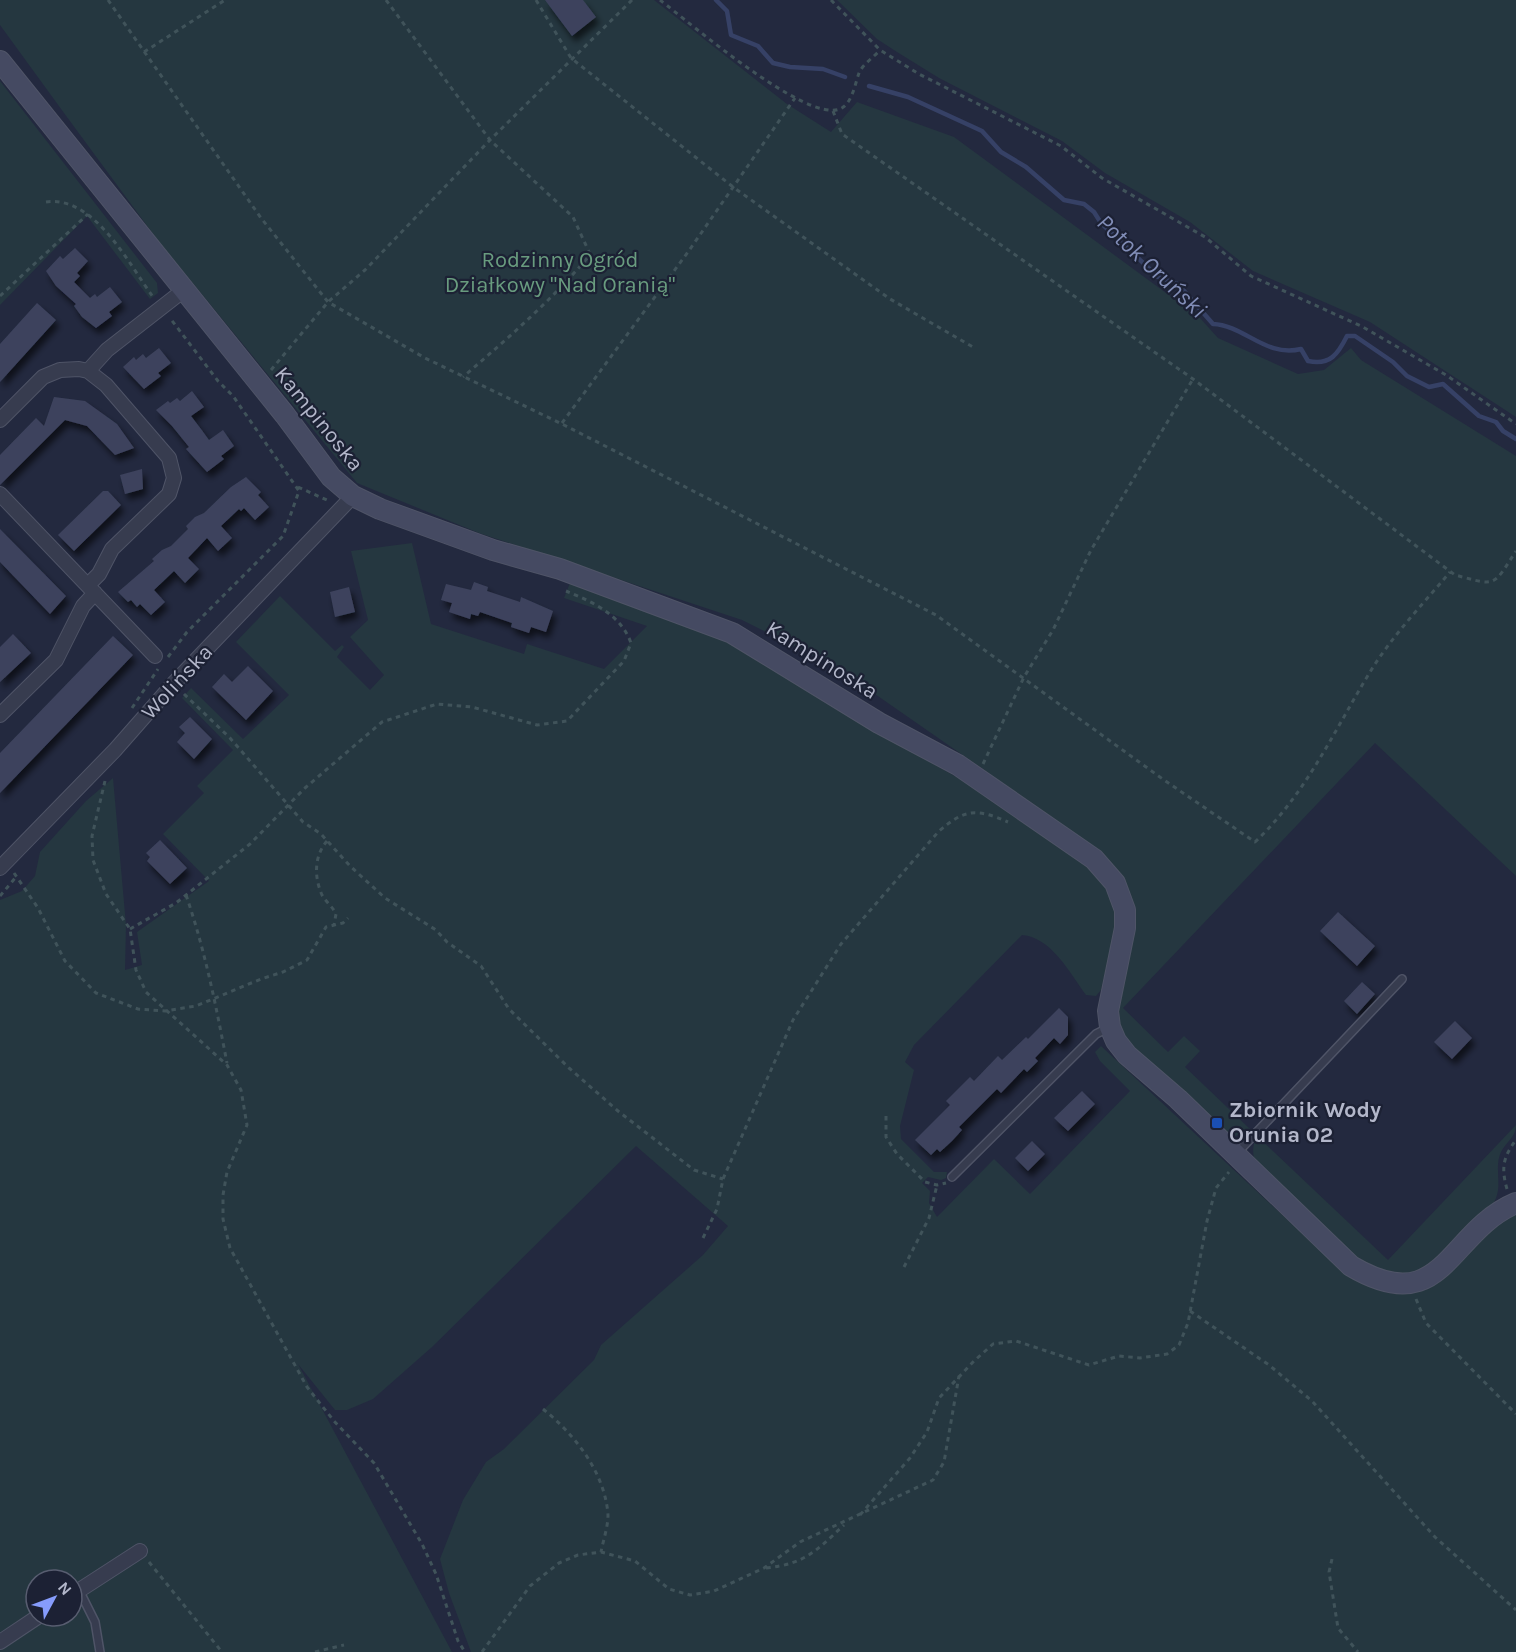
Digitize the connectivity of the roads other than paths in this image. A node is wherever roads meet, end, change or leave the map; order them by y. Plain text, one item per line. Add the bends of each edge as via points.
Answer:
1 (0, 61) edge
2 (184, 290) junction
3 (88, 371) junction
4 (0, 420) edge
5 (0, 495) edge
6 (347, 502) junction
7 (92, 589) junction
8 (160, 661) road end
9 (0, 715) edge
10 (2, 866) edge
11 (1402, 979) dead end
12 (1110, 1027) junction
13 (1238, 1157) junction
14 (952, 1177) road end
15 (1514, 1204) edge
16 (140, 1551) road end
17 (84, 1587) edge
18 (84, 1605) edge
19 (24, 1626) edge
20 (0, 1641) edge
21 (100, 1652) edge

1 - 2 street, Kampinoska
2 - 3 street via 158,304
2 - 6 street, Kampinoska via 285,415
3 - 4 street via 51,372
3 - 7 street via 106,385 169,458 174,478 169,494 112,549
5 - 7 street
6 - 10 street, Wolińska
6 - 12 street, Kampinoska via 380,509 493,550 560,569 732,633 879,723 958,765 1083,850 1115,883 1125,910 1108,1011
7 - 8 street
7 - 9 street via 56,660
11 - 13 lane
12 - 13 street via 1127,1055
12 - 14 lane via 1096,1034
13 - 15 street via 1351,1266 1386,1282 1409,1284 1442,1268 1481,1226
16 - 17 street
18 - 21 lane via 95,1622
19 - 20 street

